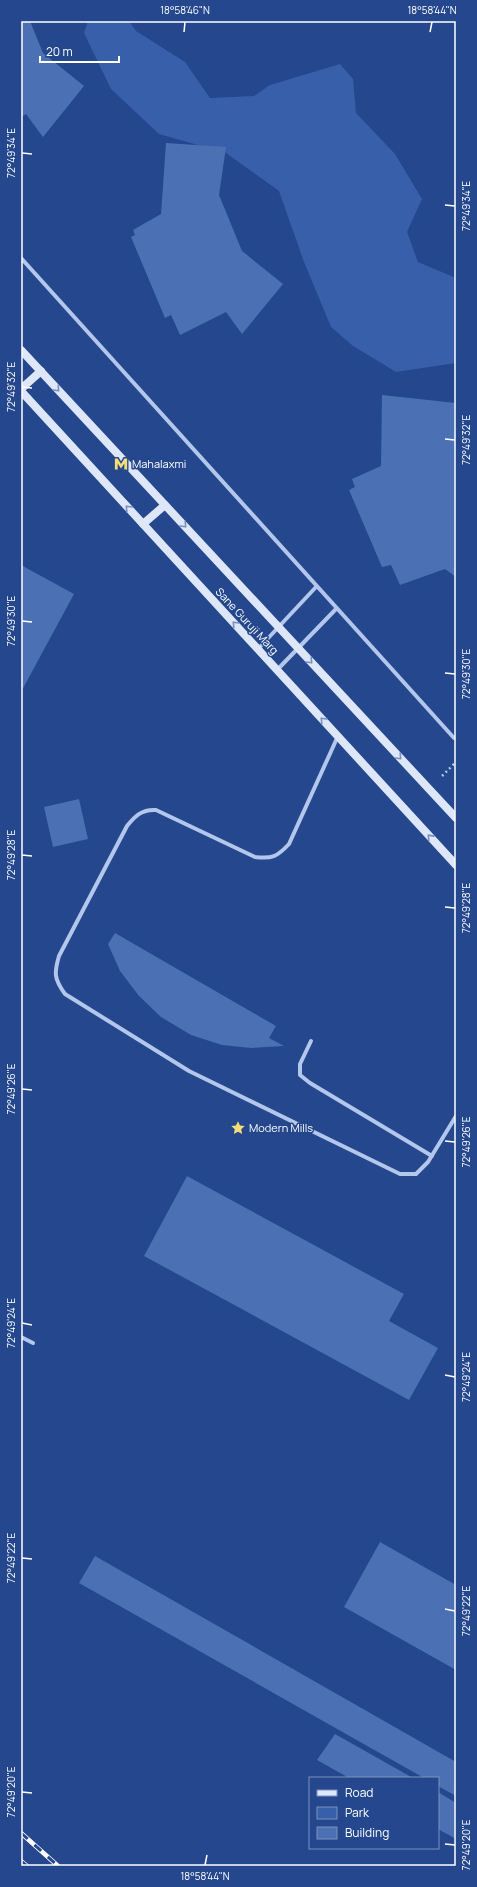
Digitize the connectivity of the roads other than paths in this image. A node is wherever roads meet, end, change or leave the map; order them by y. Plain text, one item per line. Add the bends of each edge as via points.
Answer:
1 (21, 258) edge
2 (21, 350) edge
3 (40, 371) junction
4 (21, 390) edge
5 (165, 505) junction
6 (143, 524) junction
7 (316, 587) junction
8 (336, 609) junction
9 (278, 627) junction
10 (298, 648) junction
11 (258, 649) junction
12 (277, 670) junction
13 (338, 736) junction
14 (454, 738) dead end
15 (456, 818) edge
16 (456, 866) edge
17 (311, 1041) dead end
18 (456, 1116) edge
19 (432, 1156) junction
20 (21, 1337) edge
21 (33, 1344) dead end

1 - 7 street
2 - 3 main road, Sane Guruji Marg
3 - 4 main road
3 -> 5 main road, Sane Guruji Marg
6 -> 4 main road, Sane Guruji Marg
5 - 6 main road
5 -> 9 main road, Sane Guruji Marg
11 -> 6 main road, Sane Guruji Marg
7 - 8 street
7 - 9 street
8 - 10 street
8 - 14 street
9 - 10 main road, Sane Guruji Marg
9 - 11 street
10 - 12 street
10 -> 15 main road, Sane Guruji Marg
11 - 12 main road, Sane Guruji Marg
13 -> 12 main road, Sane Guruji Marg
16 -> 13 main road, Sane Guruji Marg
13 - 19 street via 289,844 281,853 269,859 255,857 156,810 136,815 127,826 59,956 55,970 57,983 65,994 189,1070 400,1174 416,1174
17 - 19 street via 300,1064 300,1075
18 - 19 street
20 - 21 street

